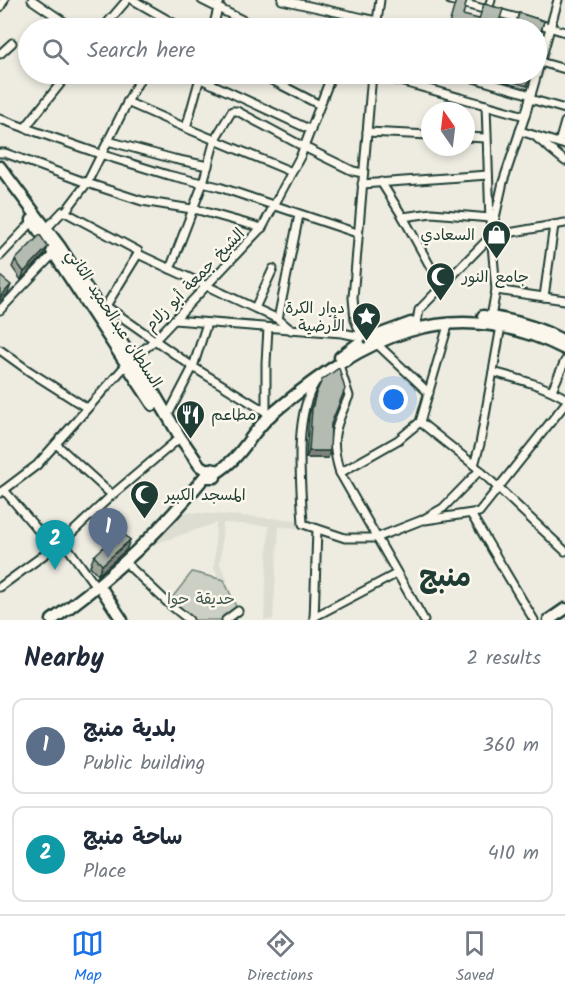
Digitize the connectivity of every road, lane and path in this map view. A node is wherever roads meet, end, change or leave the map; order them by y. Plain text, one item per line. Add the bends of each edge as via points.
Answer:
1 (4, 0) edge
2 (32, 0) edge
3 (127, 0) edge
4 (133, 0) edge
5 (202, 0) edge
6 (220, 0) edge
7 (282, 0) edge
8 (380, 0) edge
9 (450, 0) edge
10 (491, 0) edge
11 (558, 0) edge
12 (0, 7) edge
13 (218, 8) junction
14 (488, 10) junction
15 (354, 16) joint
16 (58, 18) edge
17 (112, 18) edge
18 (164, 18) edge
19 (216, 18) edge
20 (238, 18) edge
21 (359, 18) edge
22 (377, 18) edge
23 (516, 18) edge
24 (547, 27) edge
25 (550, 28) junction
26 (565, 32) edge
27 (547, 38) edge
28 (12, 43) dead end
29 (0, 54) edge
30 (547, 64) edge
31 (565, 69) edge
32 (60, 84) edge
33 (137, 84) edge
34 (198, 84) edge
35 (216, 84) edge
36 (279, 84) edge
37 (328, 84) edge
38 (372, 84) edge
39 (409, 84) edge
40 (491, 84) edge
41 (534, 84) edge
42 (531, 97) junction
43 (127, 102) junction
44 (320, 105) junction
45 (486, 105) junction
46 (565, 109) edge
47 (525, 116) junction
48 (0, 119) edge
49 (565, 122) edge
50 (25, 128) junction
51 (186, 128) junction
52 (311, 130) junction
53 (520, 131) junction
54 (367, 132) junction
55 (421, 135) edge
56 (535, 136) junction
57 (475, 137) edge
58 (486, 138) junction
59 (215, 139) junction
60 (108, 141) junction
61 (562, 144) edge
62 (304, 147) junction
63 (0, 153) edge
64 (101, 154) junction
65 (565, 161) edge
66 (0, 166) edge
67 (208, 166) junction
68 (292, 172) junction
69 (363, 173) junction
70 (488, 175) junction
71 (0, 176) edge
72 (381, 182) junction
73 (87, 183) junction
74 (203, 183) junction
75 (362, 184) junction
76 (274, 207) junction
77 (194, 209) junction
78 (65, 212) junction
79 (298, 214) junction
80 (403, 217) junction
81 (490, 218) junction
82 (33, 221) junction
83 (565, 223) edge
84 (554, 225) junction
85 (47, 228) junction
86 (262, 228) junction
87 (357, 233) junction
88 (491, 236) junction
89 (57, 250) junction
90 (138, 254) junction
91 (0, 256) edge
92 (273, 268) dead end
93 (170, 269) junction
94 (441, 285) junction
95 (206, 286) junction
96 (496, 290) junction
97 (544, 297) junction
98 (565, 300) edge
99 (104, 308) junction
100 (255, 308) junction
101 (0, 310) edge
102 (491, 317) junction
103 (278, 319) junction
104 (174, 320) junction
105 (417, 321) junction
106 (449, 322) junction
107 (207, 323) junction
108 (501, 326) junction
109 (268, 328) junction
110 (291, 330) junction
111 (155, 340) junction
112 (367, 342) junction
113 (565, 342) edge
114 (0, 350) edge
115 (565, 350) edge
116 (129, 361) junction
117 (565, 361) edge
118 (339, 365) junction
119 (193, 367) junction
120 (493, 372) junction
121 (316, 381) junction
122 (552, 390) junction
123 (429, 393) junction
124 (565, 398) edge
125 (565, 404) edge
126 (87, 408) junction
127 (269, 413) junction
128 (167, 417) junction
129 (420, 422) junction
130 (176, 441) junction
131 (56, 444) junction
132 (474, 465) junction
133 (480, 470) junction
134 (210, 473) junction
135 (340, 473) junction
136 (500, 488) junction
137 (2, 491) edge
138 (112, 495) junction
139 (471, 514) junction
140 (422, 520) junction
141 (317, 529) junction
142 (376, 538) junction
143 (63, 541) junction
144 (53, 548) junction
145 (565, 551) edge
146 (130, 567) junction
147 (396, 574) junction
148 (1, 582) edge
149 (100, 590) junction
150 (565, 609) edge
151 (238, 611) dead end
152 (72, 614) edge
153 (314, 618) edge
154 (52, 620) edge
155 (122, 620) edge
156 (188, 620) edge
157 (226, 620) edge
158 (424, 620) edge
159 (534, 620) edge
160 (549, 620) edge

1 - 12 street
2 - 16 street
3 - 17 street
4 - 18 street
5 - 13 street
6 - 13 street
7 - 15 street
8 - 22 street
9 - 14 street
10 - 14 street
11 - 25 street
13 - 19 street
13 - 20 street
14 - 23 street
15 - 21 street
24 - 25 street
25 - 26 street
25 - 27 street
28 - 29 street
30 - 31 street
32 - 50 street
33 - 43 street
34 - 51 street
35 - 52 street
36 - 44 street
37 - 44 street, الشيخ جمعة أبو زلام
38 - 54 street
39 - 45 street
40 - 42 street
41 - 42 street
42 - 46 street
42 - 47 street
43 - 51 street
43 - 60 street
44 - 52 street, الشيخ جمعة أبو زلام
45 - 47 street
45 - 58 street
47 - 53 street
48 - 50 street
49 - 61 street
50 - 64 street
51 - 59 street
52 - 62 street, الشيخ جمعة أبو زلام
53 - 56 street
53 - 88 street
54 - 55 street
54 - 69 street
56 - 61 street
56 - 65 street
57 - 58 street
58 - 70 street
59 - 62 street via 234,110
59 - 67 street
59 - 68 street
60 - 64 street
60 - 67 street
62 - 68 street, الشيخ جمعة أبو زلام
62 - 69 street
63 - 73 street
64 - 73 street
64 - 74 street
66 - 85 main road
67 - 74 street
68 - 76 street, الشيخ جمعة أبو زلام
69 - 75 street
70 - 72 street
70 - 81 street
71 - 82 main road, السلطان عبدالحميد الثاني
72 - 75 street
72 - 80 street
73 - 77 street via 142,201
73 - 78 street
74 - 76 street
74 - 77 street
75 - 87 street
76 - 79 street
76 - 86 street, الشيخ جمعة أبو زلام
77 - 86 street
77 - 93 street
78 - 85 street
78 - 90 street
79 - 87 street
79 - 103 street
80 - 81 street via 432,213
80 - 94 street
81 - 88 street
82 - 89 main road, السلطان عبدالحميد الثاني
82 - 91 street
83 - 84 street
84 - 88 street
84 - 97 street
85 - 89 main road
86 - 95 street, الشيخ جمعة أبو زلام
87 - 112 street via 354,311
88 - 94 street
88 - 96 street
89 - 99 main road
89 - 101 street
89 - 116 main road, السلطان عبدالحميد الثاني
90 - 93 street
90 - 99 street
92 - 100 street
93 - 95 street
94 - 105 street via 418,312
95 - 100 street
95 - 104 street, الشيخ جمعة أبو زلام
96 - 97 street
96 - 102 street
97 - 98 street
99 - 111 street
99 - 116 main road
100 - 103 street
102 - 105 main road via 450,316
102 - 113 main road via 548,332
103 - 110 street
104 - 107 street
104 - 111 street, الشيخ جمعة أبو زلام
105 - 112 main road
106 - 108 main road
106 - 112 main road
106 - 123 street
107 - 109 street
107 - 119 street
108 - 115 main road
108 - 120 street
109 - 110 street
109 - 127 street
110 - 112 street via 342,333
111 - 116 street, الشيخ جمعة أبو زلام
111 - 119 street
112 - 118 main road
112 - 123 street
112 - 127 main road
114 - 126 street
116 - 126 street, الشيخ جمعة أبو زلام
116 - 128 main road
116 - 130 main road, السلطان عبدالحميد الثاني
117 - 122 street
118 - 121 main road
118 - 135 street via 349,396 334,433
119 - 127 street
119 - 128 street
120 - 122 street
120 - 132 street
121 - 127 main road
121 - 141 street via 303,411 300,468 303,524
122 - 124 street
123 - 129 street
125 - 136 street
126 - 131 street, الشيخ جمعة أبو زلام
127 - 134 main road via 238,457
128 - 134 main road via 200,466
129 - 132 street
129 - 135 street via 398,440
130 - 134 main road, السلطان عبدالحميد الثاني via 197,468
130 - 138 street
131 - 137 street, الشيخ جمعة أبو زلام via 37,465
131 - 138 street
132 - 133 street
133 - 136 street
133 - 140 street via 443,508
134 - 146 main road via 184,512
134 - 149 main road
135 - 142 street
136 - 139 street via 479,512
136 - 145 street
137 - 144 street
138 - 143 street
139 - 140 street
139 - 159 street
140 - 142 street
141 - 142 street via 345,538
141 - 153 street
142 - 147 street
143 - 144 street
143 - 149 street
144 - 148 street
146 - 149 main road
146 - 156 street
147 - 153 street
147 - 158 street
149 - 152 main road
149 - 155 main road
150 - 160 main road
151 - 157 street
152 - 154 main road

